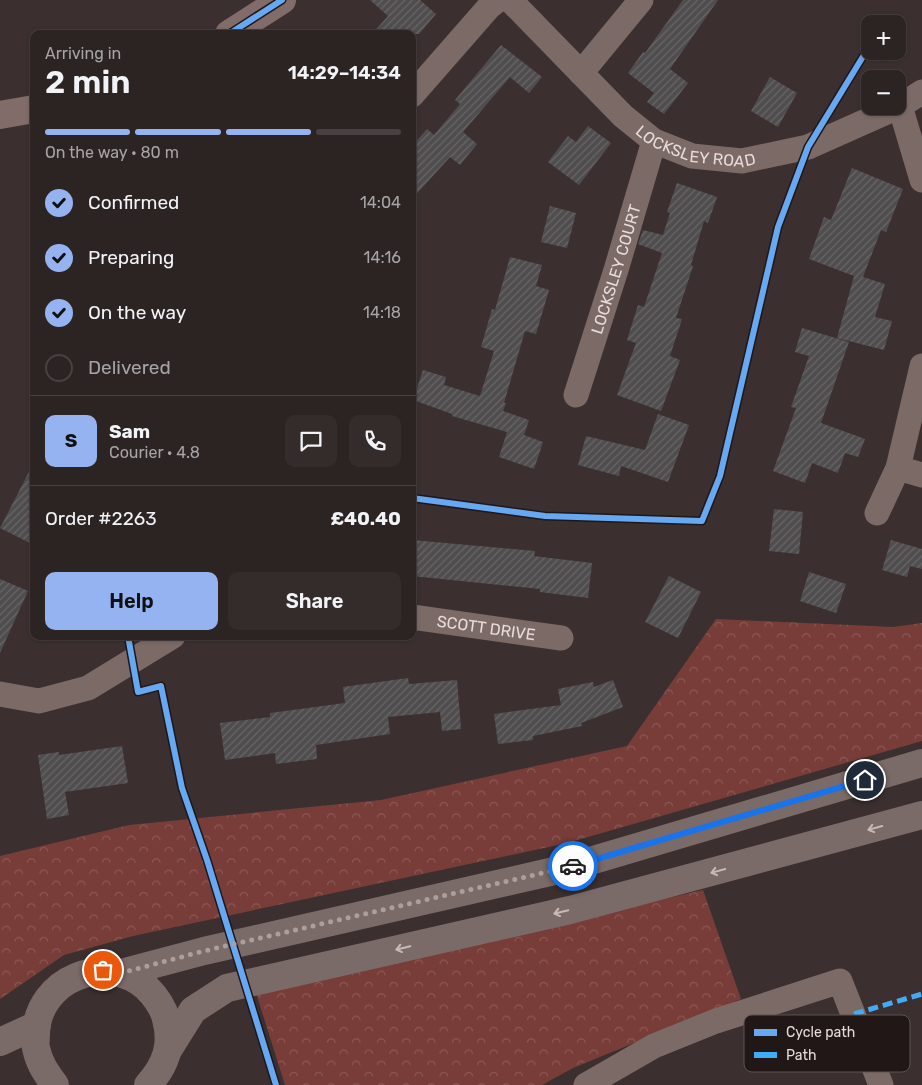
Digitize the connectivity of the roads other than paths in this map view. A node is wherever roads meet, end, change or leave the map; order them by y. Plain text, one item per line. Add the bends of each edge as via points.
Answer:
1 (282, 0) edge
2 (498, 0) edge
3 (510, 0) edge
4 (641, 0) edge
5 (235, 30) edge
6 (581, 73) junction
7 (416, 90) edge
8 (922, 92) edge
9 (906, 102) edge
10 (30, 110) edge
11 (0, 115) edge
12 (880, 115) edge
13 (903, 115) edge
14 (654, 141) junction
15 (922, 180) edge
16 (922, 366) edge
17 (576, 395) dead end
18 (898, 468) junction
19 (922, 474) edge
20 (878, 513) dead end
21 (416, 618) edge
22 (561, 638) dead end
23 (166, 640) edge
24 (0, 694) edge
25 (922, 763) edge
26 (922, 815) edge
27 (121, 973) junction
28 (853, 1015) edge
29 (37, 1025) junction
30 (0, 1042) edge
31 (168, 1050) junction
32 (877, 1072) edge
33 (55, 1085) edge
34 (148, 1085) edge
35 (586, 1085) edge
36 (882, 1085) edge

1 - 5 street
2 - 7 street
3 - 6 street, LOCKSLEY ROAD
4 - 6 street
6 - 14 street, LOCKSLEY ROAD via 623,116
8 - 9 street, LOCKSLEY ROAD
10 - 11 street
12 - 14 street, LOCKSLEY ROAD via 808,147 742,161 692,156
13 - 15 street
14 - 17 street, LOCKSLEY COURT
16 - 18 street
18 - 19 street
18 - 20 street
21 - 22 street, SCOTT DRIVE
23 - 24 street via 88,688 39,701
25 - 27 main road via 563,869
26 -> 31 main road via 570,910 227,988 193,1010
27 - 29 main road via 103,970 67,980 42,1007
27 - 31 main road via 139,981 154,994 164,1011 169,1030
28 - 35 street via 840,982 716,1022 654,1046
29 - 30 main road
29 - 33 main road via 36,1047 42,1068
31 - 34 main road via 160,1071
32 - 36 street

